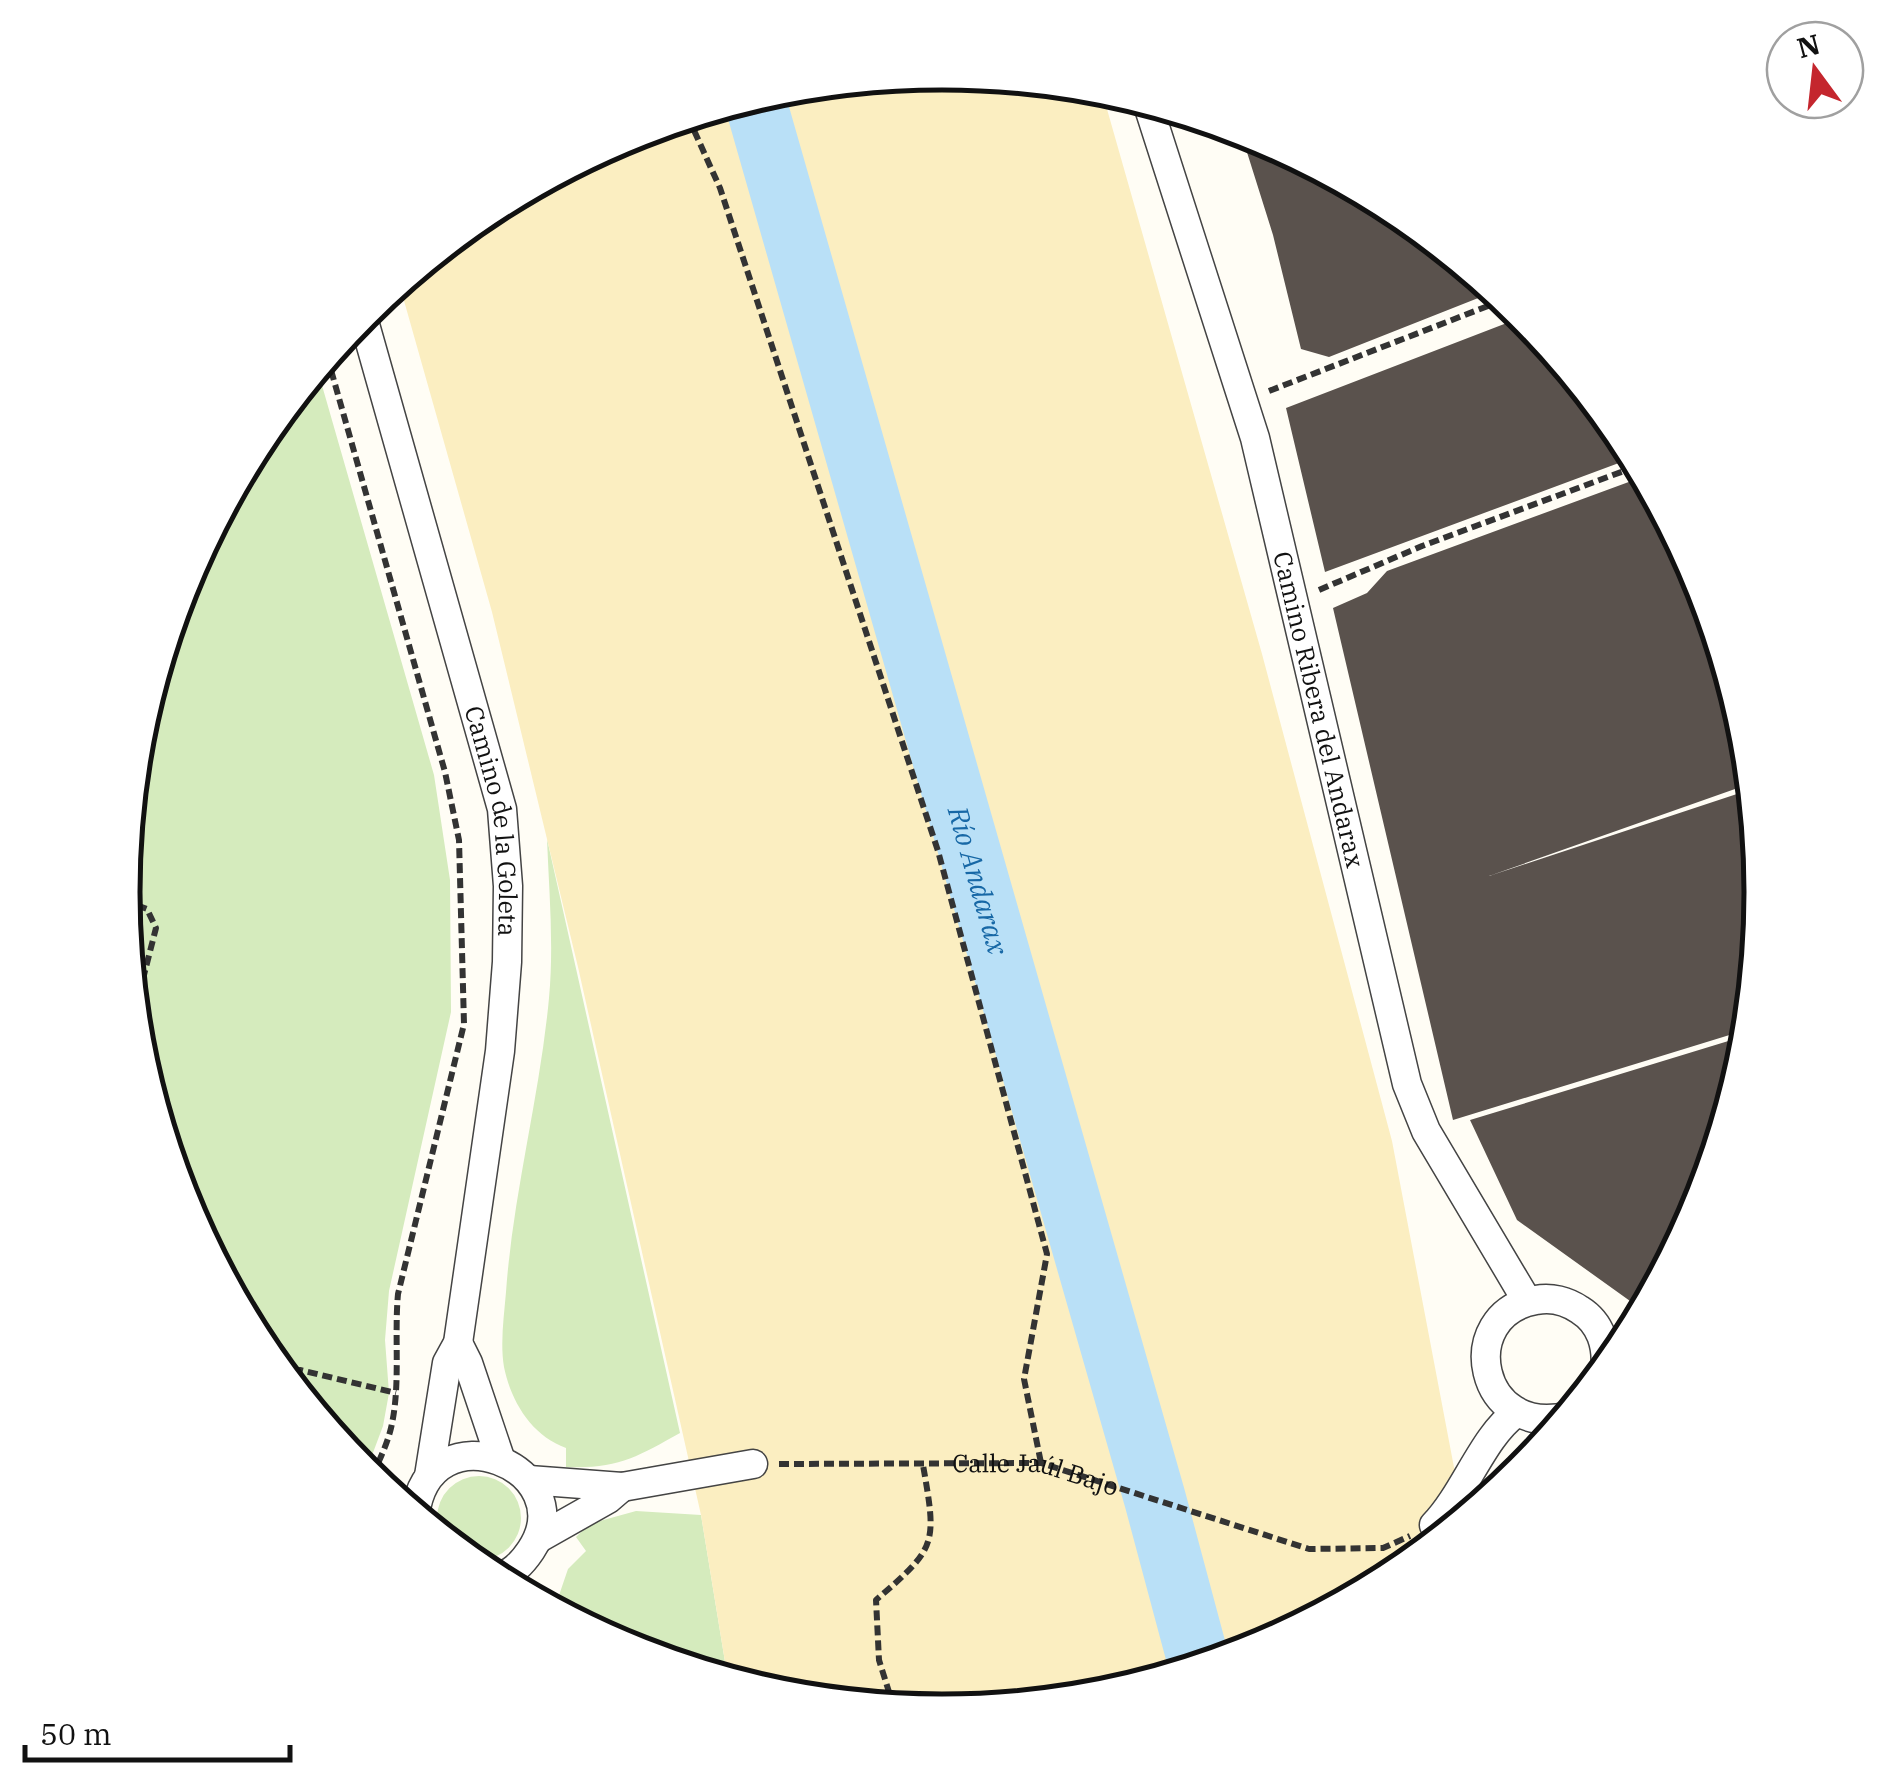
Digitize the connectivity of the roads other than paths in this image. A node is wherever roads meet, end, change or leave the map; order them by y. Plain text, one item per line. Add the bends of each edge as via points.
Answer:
1 (1152, 118) edge
2 (367, 333) edge
3 (1528, 1302) junction
4 (1609, 1339) edge
5 (1604, 1341) junction
6 (458, 1343) junction
7 (1604, 1346) edge
8 (1516, 1413) junction
9 (1545, 1423) edge
10 (500, 1458) junction
11 (753, 1464) road end
12 (429, 1476) junction
13 (529, 1480) junction
14 (622, 1487) junction
15 (417, 1499) edge
16 (1434, 1526) road end
17 (539, 1538) junction
18 (517, 1572) edge

1 - 3 street, Camino Ribera del Andarax via 1243,401 1407,1084 1426,1132
2 - 6 street, Camino de la Goleta via 502,810 508,962
3 - 5 street via 1546,1298 1582,1310
3 - 8 street via 1509,1310 1487,1344 1489,1383
4 - 5 lane
5 - 7 street
6 - 10 street
6 - 12 street, Camino de la Goleta via 447,1363
8 - 9 street
8 - 16 street via 1496,1431
10 - 12 street via 450,1460
10 - 13 street
11 - 14 street
12 - 15 street, Camino de la Goleta
13 - 14 street
13 - 17 street via 541,1507
14 - 17 street
17 - 18 street

